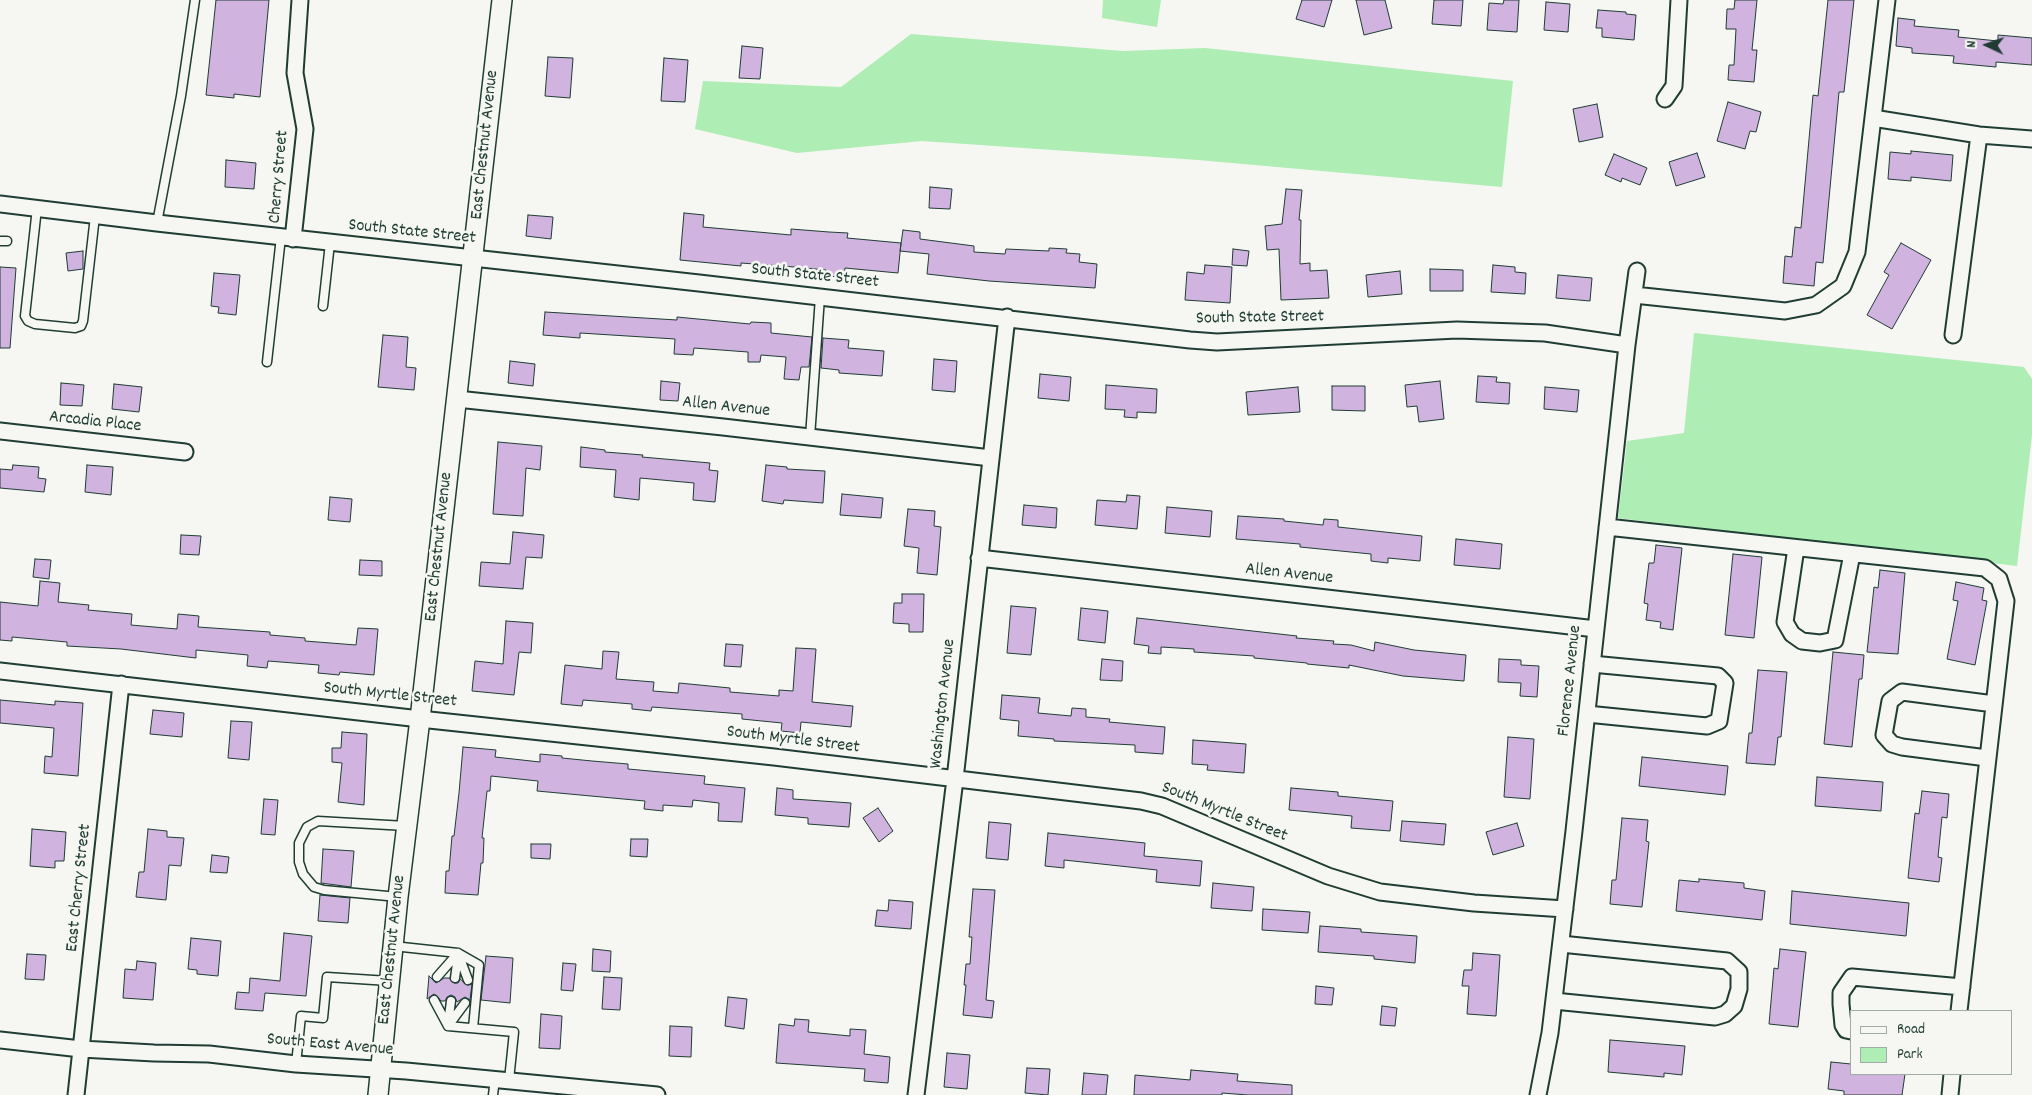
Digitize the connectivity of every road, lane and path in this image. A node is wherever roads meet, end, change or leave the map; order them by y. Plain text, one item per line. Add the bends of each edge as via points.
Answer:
1 (195, 0) edge
2 (300, 0) edge
3 (502, 0) edge
4 (1679, 0) edge
5 (1887, 0) edge
6 (1665, 99) dead end
7 (1873, 118) junction
8 (1979, 135) junction
9 (2032, 139) edge
10 (0, 204) edge
11 (36, 208) junction
12 (95, 216) junction
13 (157, 223) junction
14 (287, 238) junction
15 (330, 243) junction
16 (473, 258) junction
17 (1637, 270) dead end
18 (1634, 295) junction
19 (820, 296) junction
20 (323, 306) dead end
21 (1007, 318) junction
22 (1953, 335) dead end
23 (1627, 345) junction
24 (267, 362) dead end
25 (457, 399) junction
26 (0, 431) edge
27 (810, 437) junction
28 (185, 452) dead end
29 (991, 458) junction
30 (1607, 527) junction
31 (1796, 548) junction
32 (1852, 554) junction
33 (979, 558) junction
34 (1596, 629) junction
35 (1592, 664) junction
36 (0, 671) edge
37 (121, 684) junction
38 (1994, 704) junction
39 (1587, 714) junction
40 (420, 719) junction
41 (1987, 758) junction
42 (955, 779) junction
43 (406, 826) junction
44 (398, 897) junction
45 (1565, 908) junction
46 (1561, 944) junction
47 (393, 946) junction
48 (458, 953) junction
49 (437, 977) dead end
50 (454, 978) dead end
51 (468, 980) dead end
52 (389, 981) junction
53 (1962, 988) junction
54 (434, 1000) dead end
55 (451, 1001) dead end
56 (1554, 1002) junction
57 (465, 1003) dead end
58 (1959, 1010) edge
59 (448, 1026) junction
60 (473, 1028) junction
61 (1850, 1031) edge
62 (0, 1040) edge
63 (81, 1048) junction
64 (296, 1064) junction
65 (381, 1070) junction
66 (1952, 1075) edge
67 (502, 1080) junction
68 (76, 1095) edge
69 (378, 1095) edge
70 (493, 1095) edge
71 (657, 1095) edge
72 (916, 1095) edge
73 (1538, 1095) edge
74 (1950, 1095) edge

1 - 13 lane
2 - 14 street, Cherry Street via 295,53 305,129
3 - 16 street, East Chestnut Avenue
4 - 6 street via 1674,86
5 - 7 street
7 - 8 street
7 - 18 street via 1857,252 1843,286 1816,305 1785,311
8 - 9 street
8 - 22 street
10 - 11 street, South State Street
11 - 12 street, South State Street
11 - 12 lane via 25,316 35,324 81,326
12 - 13 street, South State Street
13 - 14 street, South State Street
14 - 15 street, South State Street
14 - 24 lane
15 - 16 street, South State Street
15 - 20 lane
16 - 19 street, South State Street
16 - 25 street, East Chestnut Avenue
17 - 18 street, Florence Avenue
18 - 23 street, Florence Avenue
19 - 21 street, South State Street
19 - 27 lane
21 - 23 street, South State Street via 1217,342 1465,330 1545,333
21 - 29 street, Washington Avenue
23 - 30 street, Florence Avenue
25 - 27 street, Allen Avenue
25 - 40 street, East Chestnut Avenue
26 - 28 street, Arcadia Place
27 - 29 street, Allen Avenue
29 - 33 street, Washington Avenue
30 - 31 street
30 - 34 street, Florence Avenue
31 - 32 street
31 - 32 street via 1785,622 1792,634 1802,641 1820,643 1836,640
32 - 38 street via 1985,568 2000,580 2006,601
33 - 34 street, Allen Avenue
33 - 42 street, Washington Avenue
34 - 35 street, Florence Avenue
35 - 39 street, Florence Avenue
35 - 39 street via 1718,676 1725,683 1719,721 1707,726
36 - 37 street, South Myrtle Street
37 - 40 street, South Myrtle Street
37 - 63 street, East Cherry Street
38 - 41 street
38 - 41 street via 1902,692 1890,701 1884,735 1892,744 1902,747
39 - 45 street, Florence Avenue
40 - 42 street, South Myrtle Street
40 - 43 street, East Chestnut Avenue
41 - 53 street
42 - 45 street, South Myrtle Street via 1162,806 1328,876 1380,892 1474,903
42 - 72 street, Washington Avenue
43 - 44 street, East Chestnut Avenue
43 - 44 lane via 318,821 307,827 299,843 303,874 314,887
44 - 47 street, East Chestnut Avenue
45 - 46 street, Florence Avenue
46 - 56 street, Florence Avenue
46 - 56 street via 1727,961 1739,972 1739,989 1734,1006 1715,1017
47 - 48 lane
47 - 52 street, East Chestnut Avenue
48 - 49 lane
48 - 50 lane
48 - 51 lane
48 - 60 lane via 479,965
52 - 64 lane via 328,977 323,1018 302,1016
52 - 65 street, East Chestnut Avenue
53 - 58 street
53 - 61 street via 1852,977 1841,993 1843,1025
54 - 59 lane
55 - 59 lane
56 - 73 street, Florence Avenue
57 - 59 lane
59 - 60 lane
60 - 67 lane via 514,1032
62 - 63 street, South East Avenue
63 - 64 street, South East Avenue via 209,1054
63 - 68 street, East Cherry Street
64 - 65 street, South East Avenue
65 - 67 street, South East Avenue
65 - 69 street, East Chestnut Avenue
66 - 74 street
67 - 70 lane
67 - 71 street, South East Avenue

